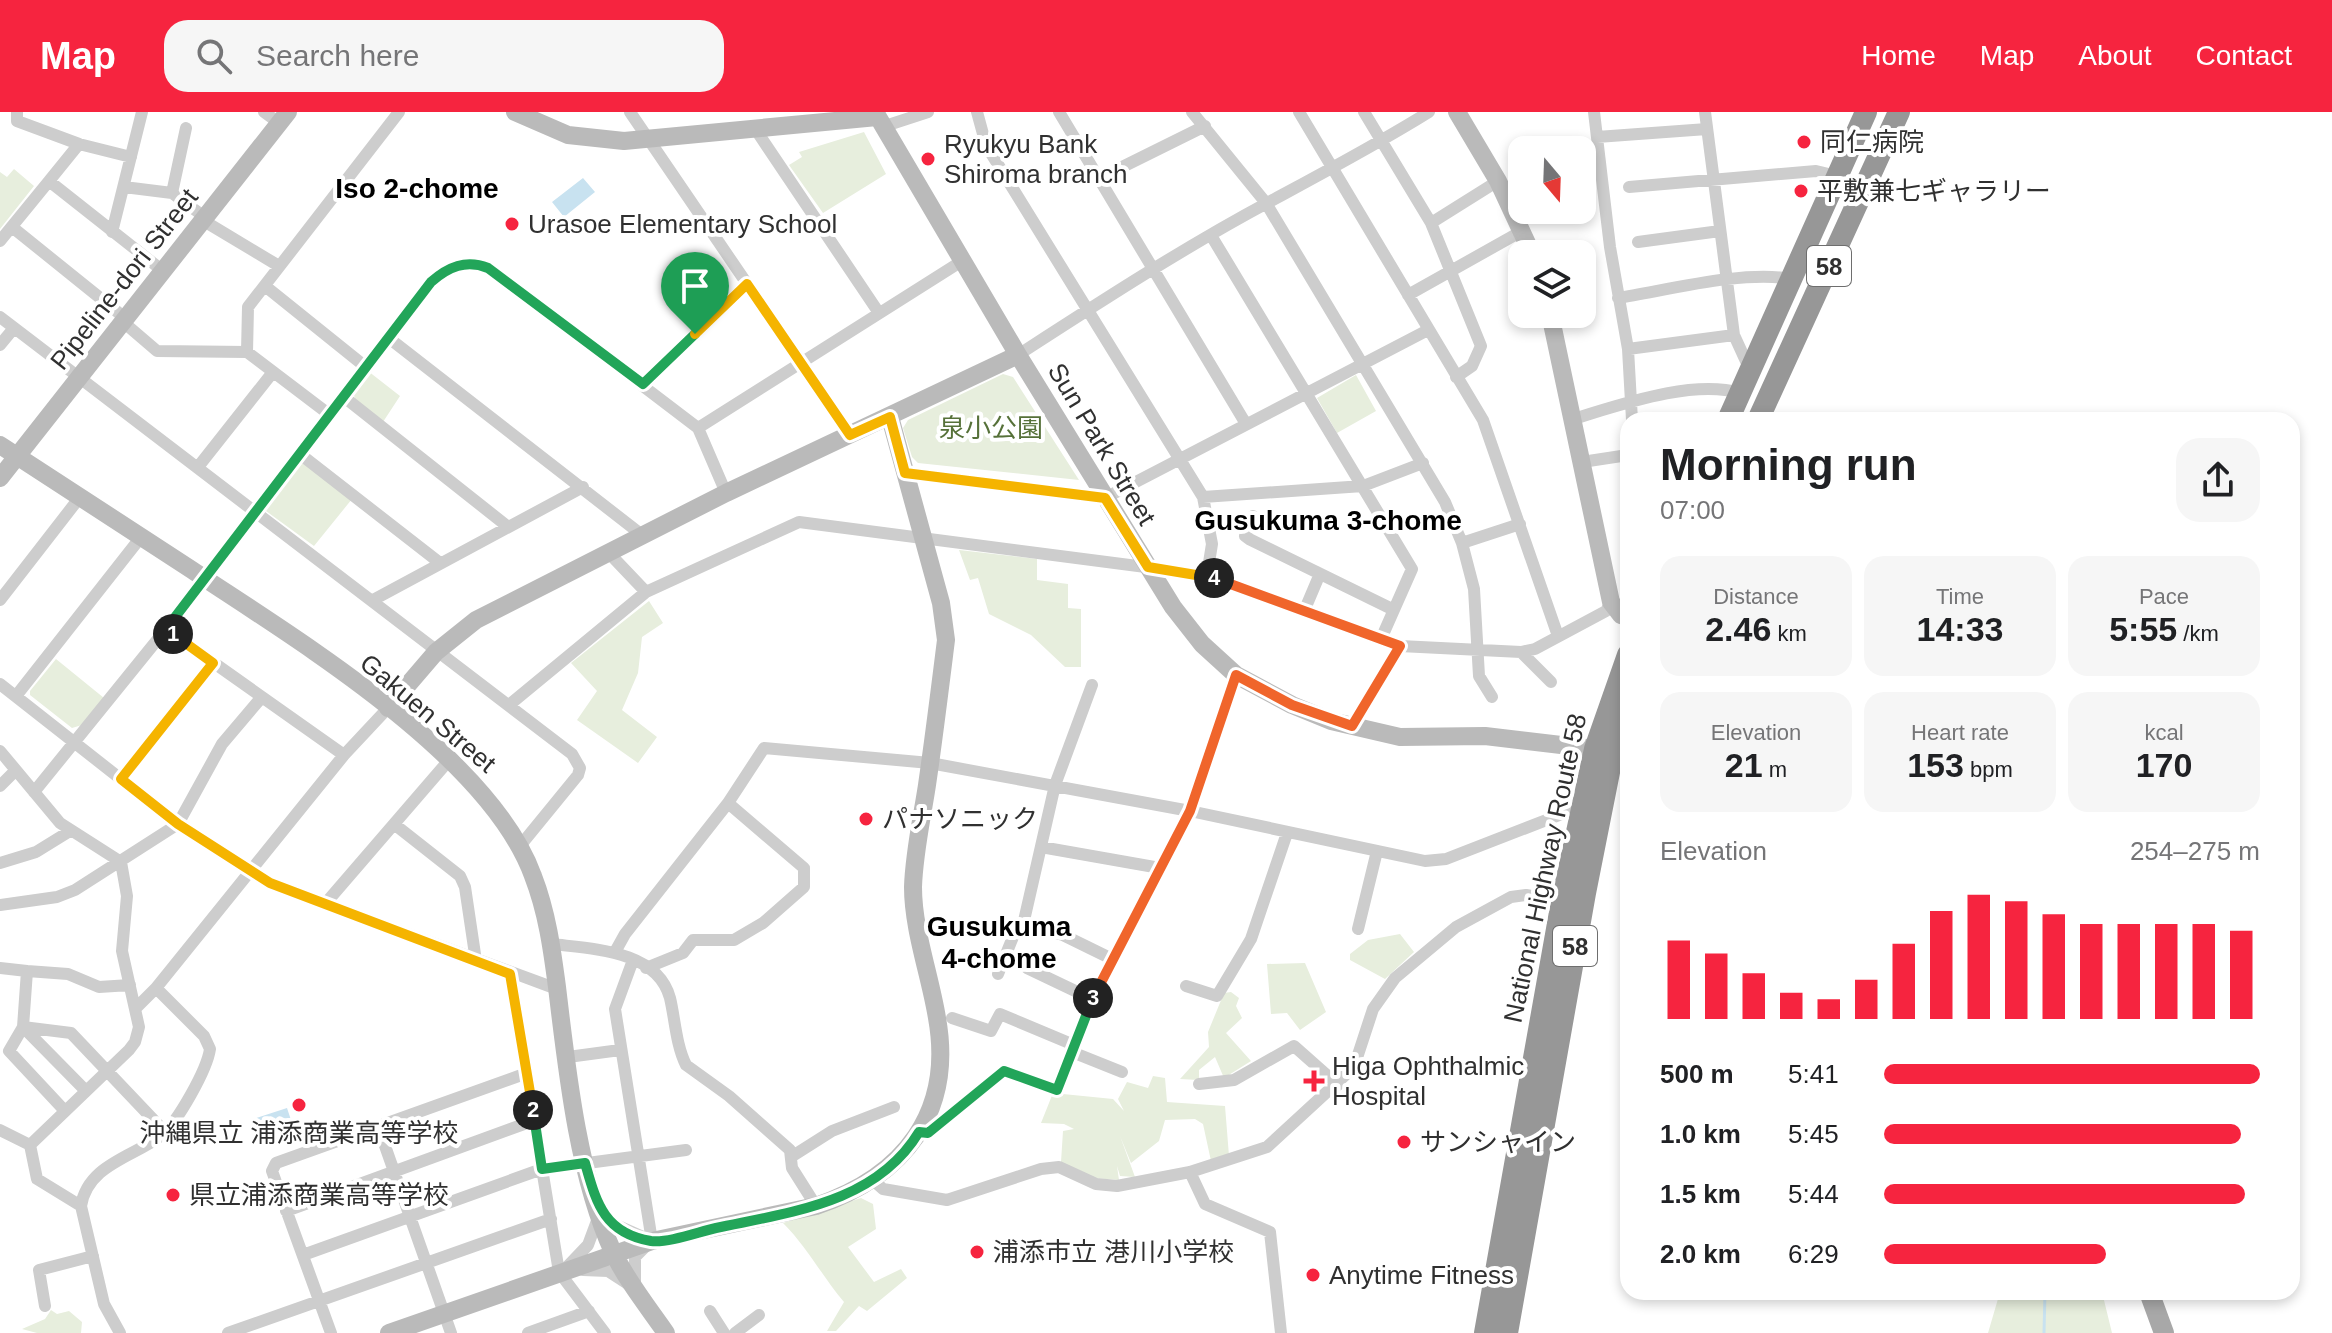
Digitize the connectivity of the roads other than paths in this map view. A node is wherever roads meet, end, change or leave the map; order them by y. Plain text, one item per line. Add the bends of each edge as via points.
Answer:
1 (17, 112) edge
2 (142, 112) edge
3 (399, 112) edge
4 (515, 112) edge
5 (630, 112) edge
6 (928, 112) edge
7 (977, 112) edge
8 (1059, 112) edge
9 (1192, 112) edge
10 (1299, 112) edge
11 (1364, 112) edge
12 (1429, 112) edge
13 (1457, 112) edge
14 (1594, 112) edge
15 (1705, 112) edge
16 (1866, 112) edge
17 (1899, 112) edge
18 (277, 116) edge
19 (878, 119) edge
20 (777, 120) edge
21 (1205, 126) junction
22 (186, 128) dead end
23 (1707, 129) junction
24 (756, 130) junction
25 (1597, 137) junction
26 (649, 139) junction
27 (1381, 141) junction
28 (79, 144) junction
29 (131, 157) junction
30 (1332, 171) junction
31 (1837, 176) junction
32 (1100, 178) junction
33 (1713, 180) junction
34 (49, 181) junction
35 (1498, 181) junction
36 (124, 187) junction
37 (1629, 187) dead end
38 (172, 193) junction
39 (1266, 203) junction
40 (205, 220) junction
41 (1431, 223) junction
42 (12, 227) junction
43 (1522, 231) junction
44 (1720, 231) junction
45 (112, 232) junction
46 (1212, 237) junction
47 (1526, 240) edge
48 (0, 241) edge
49 (1638, 242) dead end
50 (962, 261) junction
51 (279, 266) junction
52 (1152, 270) junction
53 (163, 271) junction
54 (1451, 273) junction
55 (1791, 279) junction
56 (1728, 282) junction
57 (747, 284) junction
58 (265, 286) junction
59 (1408, 295) junction
60 (1618, 298) junction
61 (1088, 309) junction
62 (879, 313) junction
63 (0, 317) edge
64 (124, 320) junction
65 (14, 328) junction
66 (1553, 328) edge
67 (1428, 330) junction
68 (1734, 335) junction
69 (390, 339) junction
70 (0, 345) edge
71 (1628, 349) junction
72 (247, 352) junction
73 (1018, 355) junction
74 (800, 362) junction
75 (1364, 365) junction
76 (367, 368) junction
77 (1750, 370) junction
78 (273, 372) junction
79 (80, 376) junction
80 (1456, 377) junction
81 (643, 384) junction
82 (1306, 393) junction
83 (1740, 393) junction
84 (344, 397) junction
85 (1631, 402) junction
86 (1632, 412) edge
87 (1732, 412) edge
88 (1762, 412) edge
89 (330, 415) junction
90 (890, 417) junction
91 (1573, 419) junction
92 (1246, 424) junction
93 (698, 428) junction
94 (850, 435) junction
95 (0, 445) edge
96 (300, 454) junction
97 (18, 455) junction
98 (1620, 456) edge
99 (1180, 459) junction
100 (1582, 462) junction
101 (1423, 463) junction
102 (198, 467) junction
103 (905, 473) junction
104 (0, 478) edge
105 (1363, 486) junction
106 (583, 487) junction
107 (726, 493) junction
108 (80, 497) junction
109 (1203, 497) junction
110 (1105, 498) junction
111 (256, 511) junction
112 (1253, 516) dead end
113 (1520, 524) junction
114 (507, 526) junction
115 (642, 535) junction
116 (141, 537) junction
117 (924, 539) junction
118 (1462, 543) junction
119 (607, 551) junction
120 (440, 563) junction
121 (1148, 567) junction
122 (1207, 575) junction
123 (1319, 576) junction
124 (204, 578) junction
125 (646, 592) junction
126 (0, 600) edge
127 (373, 600) junction
128 (1611, 602) junction
129 (1305, 609) junction
130 (1392, 609) junction
131 (1620, 614) edge
132 (166, 629) junction
133 (1558, 636) junction
134 (1381, 639) junction
135 (1400, 646) junction
136 (1478, 649) junction
137 (436, 652) junction
138 (1521, 652) junction
139 (213, 663) junction
140 (1236, 675) junction
141 (1551, 682) dead end
142 (0, 684) edge
143 (1092, 685) dead end
144 (16, 696) junction
145 (1492, 697) dead end
146 (261, 698) junction
147 (509, 705) junction
148 (388, 708) junction
149 (1620, 719) edge
150 (1352, 726) junction
151 (75, 743) junction
152 (0, 751) edge
153 (1616, 751) edge
154 (344, 755) junction
155 (450, 759) junction
156 (930, 763) junction
157 (15, 771) junction
158 (121, 779) junction
159 (1055, 785) junction
160 (0, 786) edge
161 (34, 792) junction
162 (728, 803) junction
163 (1190, 811) junction
164 (1582, 811) junction
165 (178, 824) junction
166 (394, 824) junction
167 (70, 831) junction
168 (1287, 833) junction
169 (520, 846) junction
170 (1041, 847) junction
171 (1377, 851) junction
172 (121, 862) junction
173 (0, 863) edge
174 (1160, 868) junction
175 (251, 872) junction
176 (1562, 901) junction
177 (325, 904) junction
178 (0, 905) edge
179 (1023, 925) junction
180 (1358, 929) dead end
181 (552, 944) junction
182 (615, 952) junction
183 (1112, 959) junction
184 (633, 960) junction
185 (476, 961) junction
186 (0, 968) edge
187 (646, 968) junction
188 (1027, 968) dead end
189 (27, 971) junction
190 (510, 974) junction
191 (998, 974) dead end
192 (130, 985) junction
193 (1186, 986) dead end
194 (156, 988) junction
195 (557, 989) junction
196 (1092, 999) junction
197 (136, 1008) junction
198 (952, 1018) dead end
199 (23, 1027) junction
200 (1073, 1048) junction
201 (5, 1049) edge
202 (620, 1050) junction
203 (568, 1057) junction
204 (105, 1072) junction
205 (1122, 1072) dead end
206 (527, 1073) junction
207 (1199, 1084) dead end
208 (1338, 1085) junction
209 (86, 1091) junction
210 (894, 1107) dead end
211 (65, 1111) junction
212 (535, 1120) junction
213 (378, 1126) junction
214 (0, 1130) edge
215 (165, 1132) junction
216 (919, 1132) junction
217 (30, 1145) junction
218 (686, 1150) dead end
219 (639, 1156) junction
220 (791, 1157) junction
221 (585, 1163) junction
222 (542, 1169) junction
223 (393, 1172) junction
224 (1190, 1172) junction
225 (874, 1181) junction
226 (81, 1206) junction
227 (816, 1206) junction
228 (1518, 1207) junction
229 (286, 1211) junction
230 (599, 1211) junction
231 (409, 1217) junction
232 (551, 1219) junction
233 (652, 1241) junction
234 (613, 1252) junction
235 (303, 1255) junction
236 (93, 1256) junction
237 (426, 1262) junction
238 (559, 1272) junction
239 (636, 1290) junction
240 (2152, 1300) edge
241 (320, 1302) junction
242 (45, 1306) dead end
243 (589, 1311) junction
244 (710, 1311) dead end
245 (444, 1313) junction
246 (759, 1315) dead end
247 (120, 1333) edge
248 (228, 1333) edge
249 (331, 1333) edge
250 (389, 1333) edge
251 (451, 1333) edge
252 (528, 1333) edge
253 (605, 1333) edge
254 (666, 1333) edge
255 (724, 1333) edge
256 (735, 1333) edge
257 (1281, 1333) edge
258 (1485, 1333) edge
259 (1507, 1333) edge
260 (2164, 1333) edge

1 - 28 street via 17,121
2 - 29 street
3 - 51 street
4 - 26 street via 568,135
5 - 26 street
6 - 19 street
7 - 61 street via 986,145
8 - 32 street
9 - 21 street
10 - 30 street
11 - 27 street
12 - 27 street
13 - 35 street
14 - 25 street
15 - 23 street
16 - 31 highway, 58
17 - 88 highway, 58
18 - 40 street, Pipeline-dori Street
19 - 20 street
19 - 50 street, Sun Park Street
20 - 24 street
21 - 32 street
21 - 39 street
22 - 38 street
23 - 25 street
23 - 33 street
24 - 26 street
24 - 62 street
25 - 60 street
26 - 57 street
27 - 30 street
27 - 41 street
28 - 29 street
28 - 34 street
29 - 36 street
30 - 39 street
30 - 59 street
31 - 33 street via 1816,171
31 - 55 highway, 58
32 - 52 street
33 - 37 street
33 - 44 street
34 - 42 street
34 - 45 street
35 - 41 street
35 - 43 street
36 - 38 street
36 - 45 street
38 - 40 street
39 - 46 street
39 - 75 street
40 - 51 street
40 - 53 street, Pipeline-dori Street
41 - 54 street
42 - 48 street
42 - 64 street
43 - 47 street
43 - 54 street
44 - 49 street
44 - 56 street
45 - 53 street
46 - 52 street
46 - 82 street
50 - 62 street
50 - 73 street, Sun Park Street
51 - 58 street
52 - 61 street
52 - 92 street
53 - 64 street, Pipeline-dori Street
54 - 59 street
54 - 80 street via 1481,346 1472,366
55 - 56 street
55 - 77 highway, 58
56 - 60 street
56 - 68 street
57 - 74 street
57 - 81 street
58 - 72 street via 248,307
58 - 76 street
59 - 67 street
60 - 71 street
61 - 73 street
61 - 99 street
62 - 74 street
63 - 65 street
64 - 72 street via 157,351
64 - 79 street, Pipeline-dori Street
65 - 70 street
65 - 79 street
66 - 91 street
67 - 75 street
67 - 80 street
68 - 71 street
68 - 77 street
69 - 76 street
69 - 81 street via 440,275 478,264
69 - 106 street
71 - 85 street
72 - 78 street
73 - 90 street
73 - 110 street, Sun Park Street
74 - 93 street
74 - 94 street
75 - 82 street
75 - 101 street
76 - 84 street
77 - 83 highway, 58
78 - 89 street
78 - 102 street
79 - 97 street, Pipeline-dori Street
79 - 102 street
80 - 113 street via 1483,420
81 - 93 street
82 - 92 street
82 - 105 street
83 - 85 street via 1706,389
83 - 87 highway, 58
84 - 89 street
84 - 114 street
85 - 86 street
85 - 91 street
89 - 96 street
90 - 94 street
90 - 103 street
91 - 100 street
92 - 99 street
93 - 107 street
94 - 107 street
95 - 97 street, Gakuen Street
96 - 111 street
96 - 120 street
97 - 104 street, Pipeline-dori Street
97 - 108 street, Gakuen Street
98 - 100 street
99 - 109 street
99 - 110 street
100 - 128 street
101 - 105 street
101 - 118 street
102 - 111 street
103 - 110 street
103 - 117 street
105 - 109 street
105 - 130 street via 1412,569
106 - 114 street
106 - 115 street
107 - 115 street
108 - 116 street, Gakuen Street
108 - 126 street
109 - 122 street via 1212,544
110 - 121 street, Sun Park Street
111 - 124 street
111 - 127 street
112 - 123 street via 1245,536
113 - 118 street
113 - 133 street
114 - 120 street
115 - 119 street
116 - 124 street, Gakuen Street
116 - 144 street
117 - 121 street
117 - 125 street via 799,522
117 - 156 street via 946,640
118 - 136 street via 1474,589
119 - 125 street
119 - 137 street via 476,620
120 - 127 street
121 - 122 street
121 - 140 street, Sun Park Street via 1202,644
122 - 129 street
123 - 129 street
123 - 130 street
124 - 132 street
124 - 148 street, Gakuen Street
125 - 147 street
127 - 137 street
128 - 131 street
128 - 133 street via 1606,611
129 - 134 street
130 - 134 street
132 - 139 street
132 - 151 street
133 - 138 street
134 - 135 street
135 - 136 street
135 - 150 street
136 - 138 street
136 - 145 street via 1479,676
137 - 147 street
137 - 148 street
138 - 141 street
139 - 146 street
139 - 158 street
140 - 150 street, Sun Park Street via 1292,705
140 - 163 street
142 - 144 street
143 - 159 street
144 - 151 street
146 - 154 street
146 - 165 street via 222,744
147 - 169 street via 572,754 580,768
148 - 154 street
148 - 155 street, Gakuen Street
149 - 153 highway, National Highway Route 58 / 58
150 - 153 street, Sun Park Street via 1400,737 1498,737
151 - 158 street
151 - 161 street
152 - 157 street
153 - 164 highway, National Highway Route 58 / 58
153 - 228 highway, National Highway Route 58 / 58
154 - 175 street
155 - 166 street
155 - 169 street, Gakuen Street via 483,793
156 - 159 street
156 - 162 street via 764,748
156 - 216 street via 913,891 937,1017 941,1069
157 - 160 street
157 - 161 street
158 - 165 street
159 - 163 street
159 - 170 street
161 - 167 street
162 - 182 street
162 - 187 street via 804,868 804,887 734,940 693,940 683,953
163 - 168 street
163 - 174 street
164 - 171 street via 1567,812 1446,859 1425,861
164 - 176 highway, National Highway Route 58 / 58
165 - 172 street
165 - 175 street
166 - 177 street
166 - 185 street via 460,876
167 - 172 street
167 - 173 street via 36,852
168 - 171 street
168 - 193 street via 1251,939 1217,996
169 - 181 street, Gakuen Street
170 - 174 street
170 - 179 street
171 - 180 street
172 - 178 street via 57,897
172 - 192 street via 126,884 122,951
174 - 183 street
175 - 177 street
175 - 194 street
176 - 208 street via 1511,897 1456,927 1382,992 1358,1058
176 - 228 highway, National Highway Route 58 / 58
177 - 185 street
179 - 183 street via 1063,935
179 - 191 street via 1017,927
181 - 182 street
181 - 195 street, Gakuen Street
182 - 184 street
183 - 196 street
184 - 187 street
184 - 202 street via 615,1009
185 - 190 street
186 - 189 street
187 - 220 street via 665,983 686,1065 772,1131
188 - 196 street
189 - 192 street via 68,974 99,987
189 - 199 street
190 - 195 street
190 - 206 street
192 - 197 street
194 - 197 street
194 - 215 street via 204,1036 210,1049
195 - 203 street, Gakuen Street
196 - 200 street
197 - 204 street via 135,1042
198 - 200 street via 991,1031 1000,1014
199 - 201 street
199 - 204 street via 71,1033
199 - 209 street
200 - 205 street
200 - 216 street via 1057,1090 1004,1071 928,1133
201 - 211 street
202 - 203 street
202 - 219 street
203 - 221 street, Gakuen Street
204 - 209 street
204 - 215 street
206 - 212 street
206 - 213 street
207 - 208 street via 1234,1080 1294,1046
208 - 224 street via 1267,1147
209 - 211 street
210 - 220 street via 832,1131
211 - 217 street
212 - 222 street
212 - 223 street
213 - 223 street
213 - 229 street via 276,1163 272,1171
214 - 217 street
215 - 226 street via 113,1161 83,1192
216 - 225 street
217 - 226 street via 37,1179
218 - 219 street
219 - 221 street
219 - 233 street
220 - 227 street via 792,1168
221 - 222 street
221 - 230 street, Gakuen Street
222 - 231 street
222 - 232 street
223 - 229 street
223 - 231 street
224 - 225 street via 1109,1187 1050,1167 947,1200 883,1189
224 - 257 street via 1205,1204 1270,1232
225 - 227 street
226 - 236 street
227 - 233 street
228 - 258 highway, National Highway Route 58 / 58
228 - 259 highway, National Highway Route 58 / 58
229 - 235 street
230 - 233 street
230 - 234 street, Gakuen Street
230 - 238 street via 588,1245
231 - 235 street
231 - 237 street
232 - 237 street
232 - 238 street
233 - 234 street
233 - 239 street via 635,1257
234 - 238 street
234 - 239 street, Gakuen Street
235 - 241 street
236 - 242 street via 39,1270
236 - 247 street via 104,1304
237 - 241 street
237 - 245 street
238 - 239 street via 608,1271
238 - 243 street
238 - 245 street
239 - 254 street, Gakuen Street
240 - 260 main road
241 - 248 street
241 - 249 street
243 - 252 street
243 - 253 street
244 - 255 street
245 - 250 street
245 - 251 street
246 - 256 street

